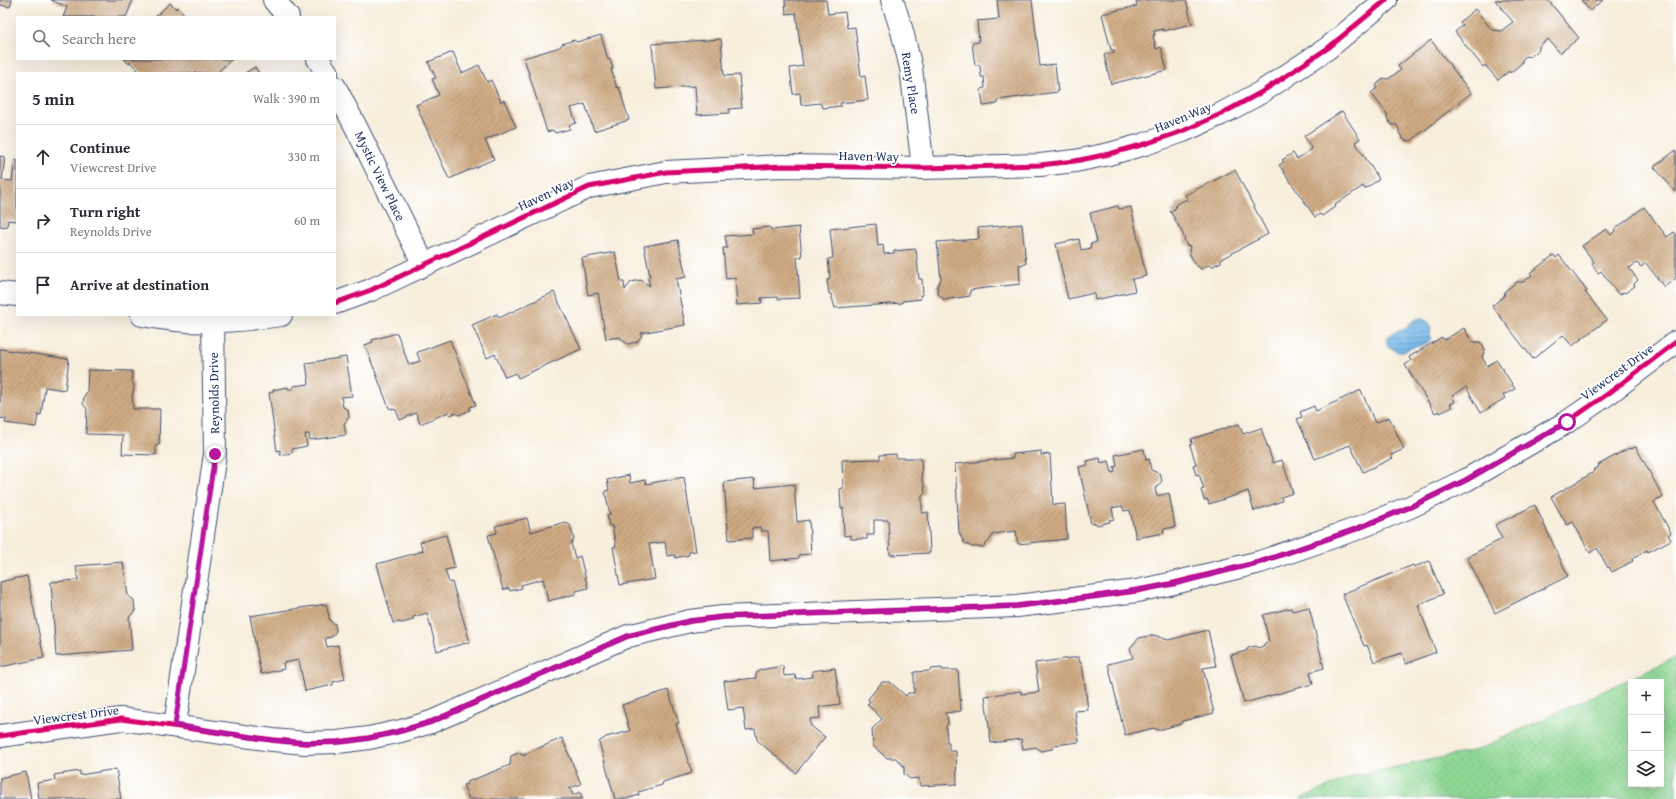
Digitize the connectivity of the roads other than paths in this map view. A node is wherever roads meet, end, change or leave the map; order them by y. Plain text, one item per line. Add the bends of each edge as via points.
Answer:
1 (274, 0) edge
2 (892, 0) edge
3 (1386, 0) edge
4 (287, 16) edge
5 (319, 60) edge
6 (326, 72) edge
7 (336, 89) edge
8 (923, 168) junction
9 (424, 265) junction
10 (0, 293) edge
11 (16, 295) edge
12 (336, 303) edge
13 (149, 316) edge
14 (274, 316) edge
15 (213, 321) junction
16 (1676, 342) edge
17 (175, 725) junction
18 (0, 736) edge

1 - 4 street
2 - 8 street, Remy Place via 911,68
3 - 8 street, Haven Way via 1328,48 1260,93 1183,131 1146,144 1075,161 1040,165
5 - 6 street
7 - 9 street, Mystic View Place
8 - 9 street, Haven Way via 783,166 666,172 589,187
9 - 12 street, Haven Way via 372,290
10 - 11 street
13 - 15 street
14 - 15 street
15 - 17 street, Reynolds Drive via 215,454
16 - 17 street, Viewcrest Drive via 1573,418 1466,480 1356,529 1217,574 1137,591 1017,606 723,617 690,621 628,636 431,722 369,738 305,743
17 - 18 street, Viewcrest Drive via 121,719

